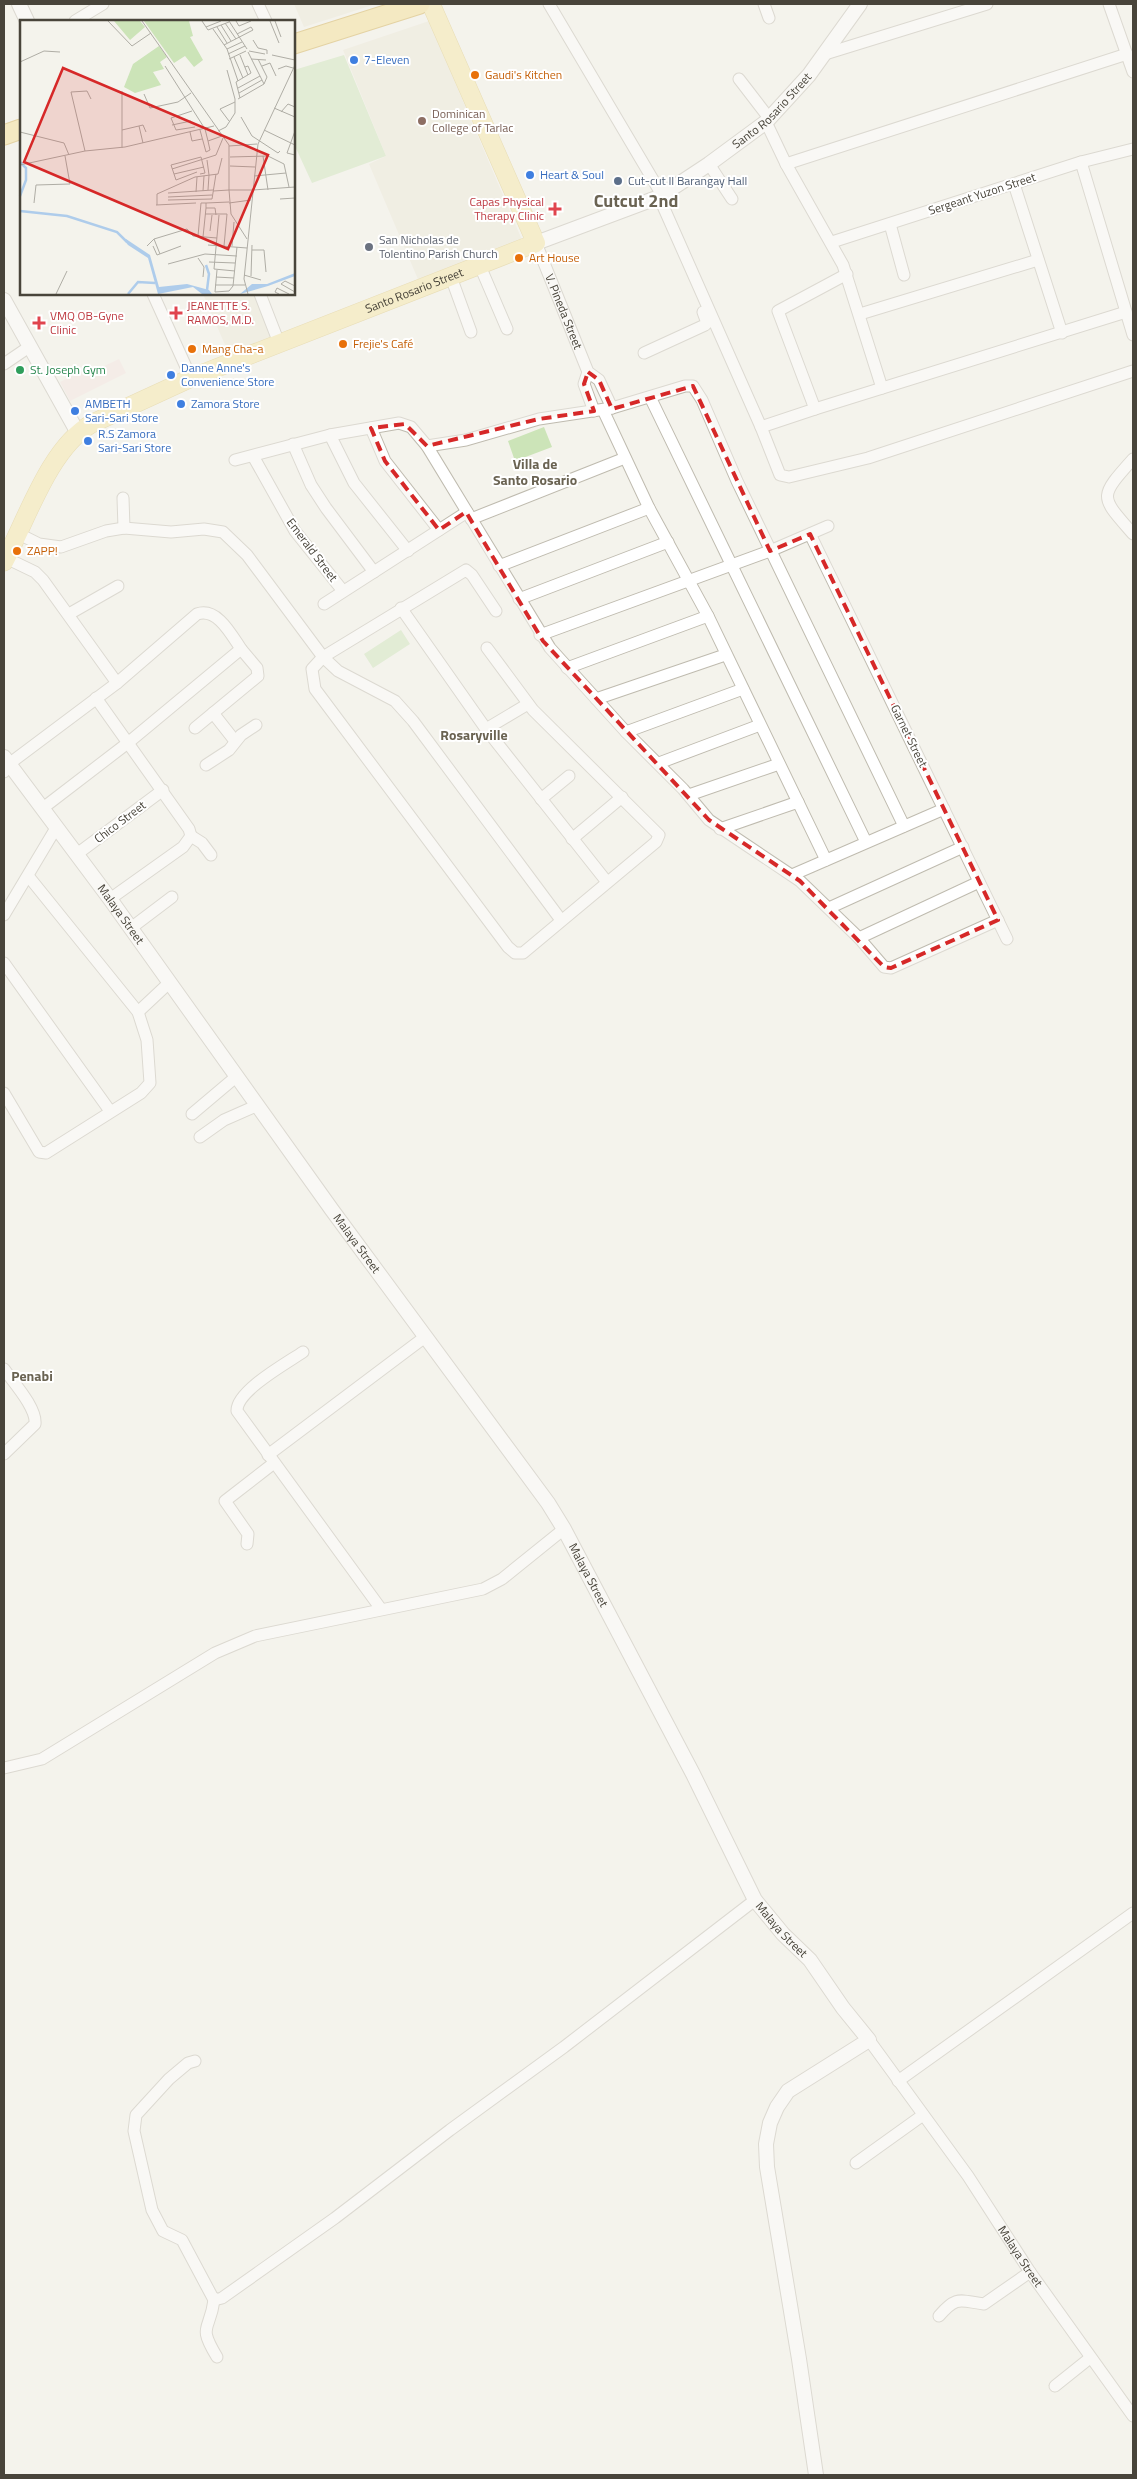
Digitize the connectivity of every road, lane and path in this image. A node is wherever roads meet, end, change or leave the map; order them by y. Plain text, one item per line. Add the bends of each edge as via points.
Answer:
1 (19, 4) edge
2 (104, 4) edge
3 (258, 4) edge
4 (420, 4) edge
5 (430, 4) edge
6 (549, 4) edge
7 (764, 4) edge
8 (860, 4) edge
9 (987, 4) edge
10 (1109, 4) edge
11 (971, 6) edge
12 (769, 18) dead end
13 (27, 20) edge
14 (77, 20) edge
15 (266, 20) edge
16 (295, 44) edge
17 (826, 54) junction
18 (1127, 54) junction
19 (1133, 72) edge
20 (739, 80) dead end
21 (767, 120) junction
22 (20, 129) edge
23 (4, 135) edge
24 (1133, 149) edge
25 (1081, 162) junction
26 (709, 164) junction
27 (786, 164) junction
28 (1014, 184) junction
29 (660, 196) junction
30 (732, 199) dead end
31 (890, 224) junction
32 (832, 242) junction
33 (536, 243) junction
34 (1038, 260) junction
35 (480, 266) junction
36 (847, 274) junction
37 (904, 276) dead end
38 (451, 277) junction
39 (153, 295) edge
40 (260, 295) edge
41 (4, 300) edge
42 (705, 303) junction
43 (1126, 312) junction
44 (860, 314) junction
45 (507, 329) dead end
46 (471, 332) dead end
47 (1062, 333) junction
48 (1133, 335) edge
49 (279, 343) junction
50 (29, 347) junction
51 (644, 353) dead end
52 (4, 364) edge
53 (1133, 371) edge
54 (588, 372) junction
55 (191, 378) junction
56 (882, 388) junction
57 (650, 397) junction
58 (815, 409) junction
59 (603, 410) junction
60 (761, 427) junction
61 (371, 428) junction
62 (78, 433) junction
63 (330, 435) junction
64 (293, 444) junction
65 (427, 446) junction
66 (253, 456) junction
67 (625, 458) junction
68 (1133, 459) edge
69 (235, 460) dead end
70 (123, 498) dead end
71 (649, 508) junction
72 (469, 515) junction
73 (828, 526) dead end
74 (124, 528) junction
75 (439, 530) junction
76 (19, 534) junction
77 (810, 534) junction
78 (1133, 534) edge
79 (668, 542) junction
80 (408, 550) junction
81 (770, 551) junction
82 (5, 560) edge
83 (732, 564) junction
84 (499, 566) junction
85 (374, 572) junction
86 (688, 580) junction
87 (118, 586) dead end
88 (343, 590) junction
89 (519, 599) junction
90 (324, 604) dead end
91 (401, 608) junction
92 (496, 611) dead end
93 (69, 614) junction
94 (708, 616) junction
95 (540, 635) junction
96 (242, 648) junction
97 (487, 648) dead end
98 (725, 655) junction
99 (323, 657) junction
100 (567, 668) junction
101 (116, 683) junction
102 (743, 688) junction
103 (96, 698) junction
104 (596, 699) junction
105 (528, 704) junction
106 (213, 713) junction
107 (256, 725) dead end
108 (760, 725) junction
109 (195, 728) dead end
110 (486, 729) junction
111 (626, 732) junction
112 (235, 741) junction
113 (129, 742) junction
114 (659, 763) junction
115 (6, 764) edge
116 (779, 764) junction
117 (206, 765) dead end
118 (569, 776) dead end
119 (163, 790) junction
120 (689, 795) junction
121 (622, 797) junction
122 (541, 799) junction
123 (798, 802) junction
124 (43, 808) junction
125 (944, 809) junction
126 (904, 826) junction
127 (56, 828) junction
128 (720, 829) junction
129 (191, 836) junction
130 (572, 839) junction
131 (866, 842) junction
132 (963, 847) junction
133 (77, 854) junction
134 (211, 855) dead end
135 (826, 860) junction
136 (792, 874) junction
137 (29, 877) junction
138 (607, 882) junction
139 (979, 882) junction
140 (172, 897) dead end
141 (110, 899) junction
142 (830, 908) junction
143 (4, 916) edge
144 (561, 920) junction
145 (998, 920) junction
146 (131, 928) junction
147 (859, 938) junction
148 (1007, 939) dead end
149 (4, 963) edge
150 (170, 982) junction
151 (138, 1012) junction
152 (237, 1076) junction
153 (4, 1093) edge
154 (258, 1105) junction
155 (110, 1111) junction
156 (192, 1114) dead end
157 (200, 1137) dead end
158 (425, 1337) junction
159 (303, 1352) dead end
160 (4, 1369) edge
161 (4, 1454) edge
162 (271, 1459) junction
163 (564, 1529) junction
164 (247, 1544) dead end
165 (381, 1609) junction
166 (4, 1768) edge
167 (755, 1900) junction
168 (1133, 1913) edge
169 (869, 2040) junction
170 (195, 2061) dead end
171 (898, 2081) junction
172 (923, 2115) junction
173 (856, 2163) dead end
174 (1030, 2272) junction
175 (214, 2300) junction
176 (940, 2316) dead end
177 (217, 2357) dead end
178 (1090, 2358) junction
179 (1055, 2386) dead end
180 (1133, 2416) edge
181 (816, 2475) edge

1 - 13 street
2 - 14 street
3 - 15 street
4 - 16 highway
5 - 33 main road, V. Pineda Street
6 - 29 street
7 - 12 street
8 - 17 street, Santo Rosario Street
9 - 11 street
10 - 18 street
11 - 17 street
17 - 21 street, Santo Rosario Street
18 - 19 street
18 - 27 street
20 - 21 street
21 - 26 street, Santo Rosario Street
21 - 27 street
22 - 23 highway
24 - 25 street, Sergeant Yuzon Street
25 - 28 street, Sergeant Yuzon Street
25 - 43 street
26 - 29 street, Santo Rosario Street
26 - 30 street
27 - 32 street
28 - 31 street, Sergeant Yuzon Street
28 - 34 street
29 - 33 street, Santo Rosario Street
29 - 42 street
31 - 32 street, Sergeant Yuzon Street
31 - 37 street
32 - 36 street
33 - 35 main road, Santo Rosario Street
33 - 54 street, V. Pineda Street
34 - 44 street
34 - 47 street
35 - 38 main road, Santo Rosario Street
35 - 45 street
36 - 44 street
36 - 58 street via 778,311
38 - 46 street
38 - 49 main road, Santo Rosario Street
39 - 55 street
40 - 49 street
41 - 50 street
42 - 51 street via 701,306 707,320 705,325
42 - 60 street
43 - 47 street
43 - 48 street
44 - 56 street
47 - 56 street
49 - 55 main road, Santo Rosario Street
50 - 52 street
50 - 62 street
53 - 60 street via 875,456 789,477 780,475
54 - 59 street, V. Pineda Street via 599,380
54 - 59 street, V. Pineda Street via 584,384
55 - 62 main road, Santo Rosario Street
56 - 58 street
57 - 59 street
57 - 81 street via 694,386
57 - 83 street
58 - 60 street
59 - 65 street via 539,419 466,440
59 - 67 street
61 - 63 street
61 - 65 street via 405,424
61 - 75 street via 386,461
62 - 76 main road, Santo Rosario Street via 58,459
63 - 64 street
63 - 80 street via 354,482
64 - 66 street
64 - 85 street via 311,485
65 - 72 street
66 - 69 street
66 - 88 street, Emerald Street via 295,531
67 - 71 street
67 - 72 street
68 - 78 street via 1110,484 1106,498 1108,505
70 - 74 street
71 - 79 street
71 - 84 street
72 - 75 street
72 - 84 street
73 - 77 street
74 - 76 street via 61,547 39,544
74 - 99 street via 223,532 247,555
75 - 80 street
76 - 82 main road, Santo Rosario Street
77 - 81 street
77 - 125 street, Garnet Street
79 - 86 street
79 - 89 street
80 - 85 street
81 - 83 street
81 - 126 street
82 - 93 street via 35,572
83 - 86 street
83 - 131 street
84 - 89 street
85 - 88 street
86 - 94 street
86 - 95 street
87 - 93 street
88 - 90 street
89 - 95 street
91 - 92 street via 466,570
91 - 99 street
91 - 110 street
93 - 101 street
94 - 98 street
94 - 100 street
95 - 100 street
96 - 101 street via 220,621 204,611
96 - 106 street via 257,668 258,676
96 - 113 street
97 - 105 street
98 - 102 street
98 - 104 street
99 - 144 street via 338,671 395,701
99 - 144 street via 312,669 314,688 508,947 515,953 523,952
100 - 104 street
101 - 103 street
102 - 108 street
102 - 111 street
103 - 113 street
103 - 115 street
104 - 111 street
105 - 110 street
105 - 121 street
106 - 109 street
106 - 112 street
107 - 112 street
108 - 114 street
108 - 116 street
110 - 122 street
111 - 114 street
112 - 117 street via 229,750
113 - 119 street
113 - 124 street
114 - 120 street
115 - 124 street, Malaya Street
116 - 120 street
116 - 123 street
118 - 122 street
119 - 129 street
119 - 133 street, Chico Street
120 - 128 street
121 - 130 street
121 - 138 street via 659,838
122 - 130 street
123 - 128 street
123 - 135 street
124 - 127 street, Malaya Street
125 - 126 street
125 - 132 street, Garnet Street
126 - 131 street
127 - 133 street, Malaya Street
127 - 137 street
128 - 136 street
129 - 134 street via 202,843
129 - 141 street via 183,847
130 - 138 street
131 - 135 street
132 - 139 street, Garnet Street
132 - 142 street
133 - 141 street, Malaya Street
135 - 136 street
136 - 142 street
137 - 143 street
137 - 151 street
138 - 144 street
139 - 145 street, Garnet Street
139 - 147 street
140 - 146 street
141 - 146 street, Malaya Street
142 - 147 street
145 - 147 street via 887,969
145 - 148 street, Garnet Street
146 - 150 street, Malaya Street
149 - 155 street
150 - 151 street
150 - 152 street, Malaya Street
151 - 155 street via 146,1040 150,1083 141,1093
152 - 154 street, Malaya Street
152 - 156 street
153 - 155 street via 39,1152 46,1153
154 - 157 street via 224,1120
154 - 158 street, Malaya Street
158 - 162 street
158 - 163 street, Malaya Street via 521,1465
159 - 162 street via 244,1393 236,1404 241,1419
160 - 161 street via 36,1418 35,1424
162 - 164 street via 225,1501 248,1534
162 - 165 street
163 - 165 street via 502,1579 482,1589
163 - 167 street, Malaya Street via 693,1774
165 - 166 street via 255,1636 215,1653 42,1759
167 - 169 street, Malaya Street via 810,1960 842,2008
167 - 175 street via 335,2218 222,2298
168 - 171 street
169 - 171 street, Malaya Street
169 - 181 street via 788,2091 770,2123 766,2144
170 - 175 street via 175,2074 136,2115 134,2131 152,2210 163,2231 182,2240
171 - 172 street, Malaya Street
172 - 173 street
172 - 174 street, Malaya Street via 968,2176
174 - 176 street via 984,2304 958,2300 949,2304
174 - 178 street, Malaya Street
175 - 177 street via 205,2331
178 - 179 street
178 - 180 street, Malaya Street

